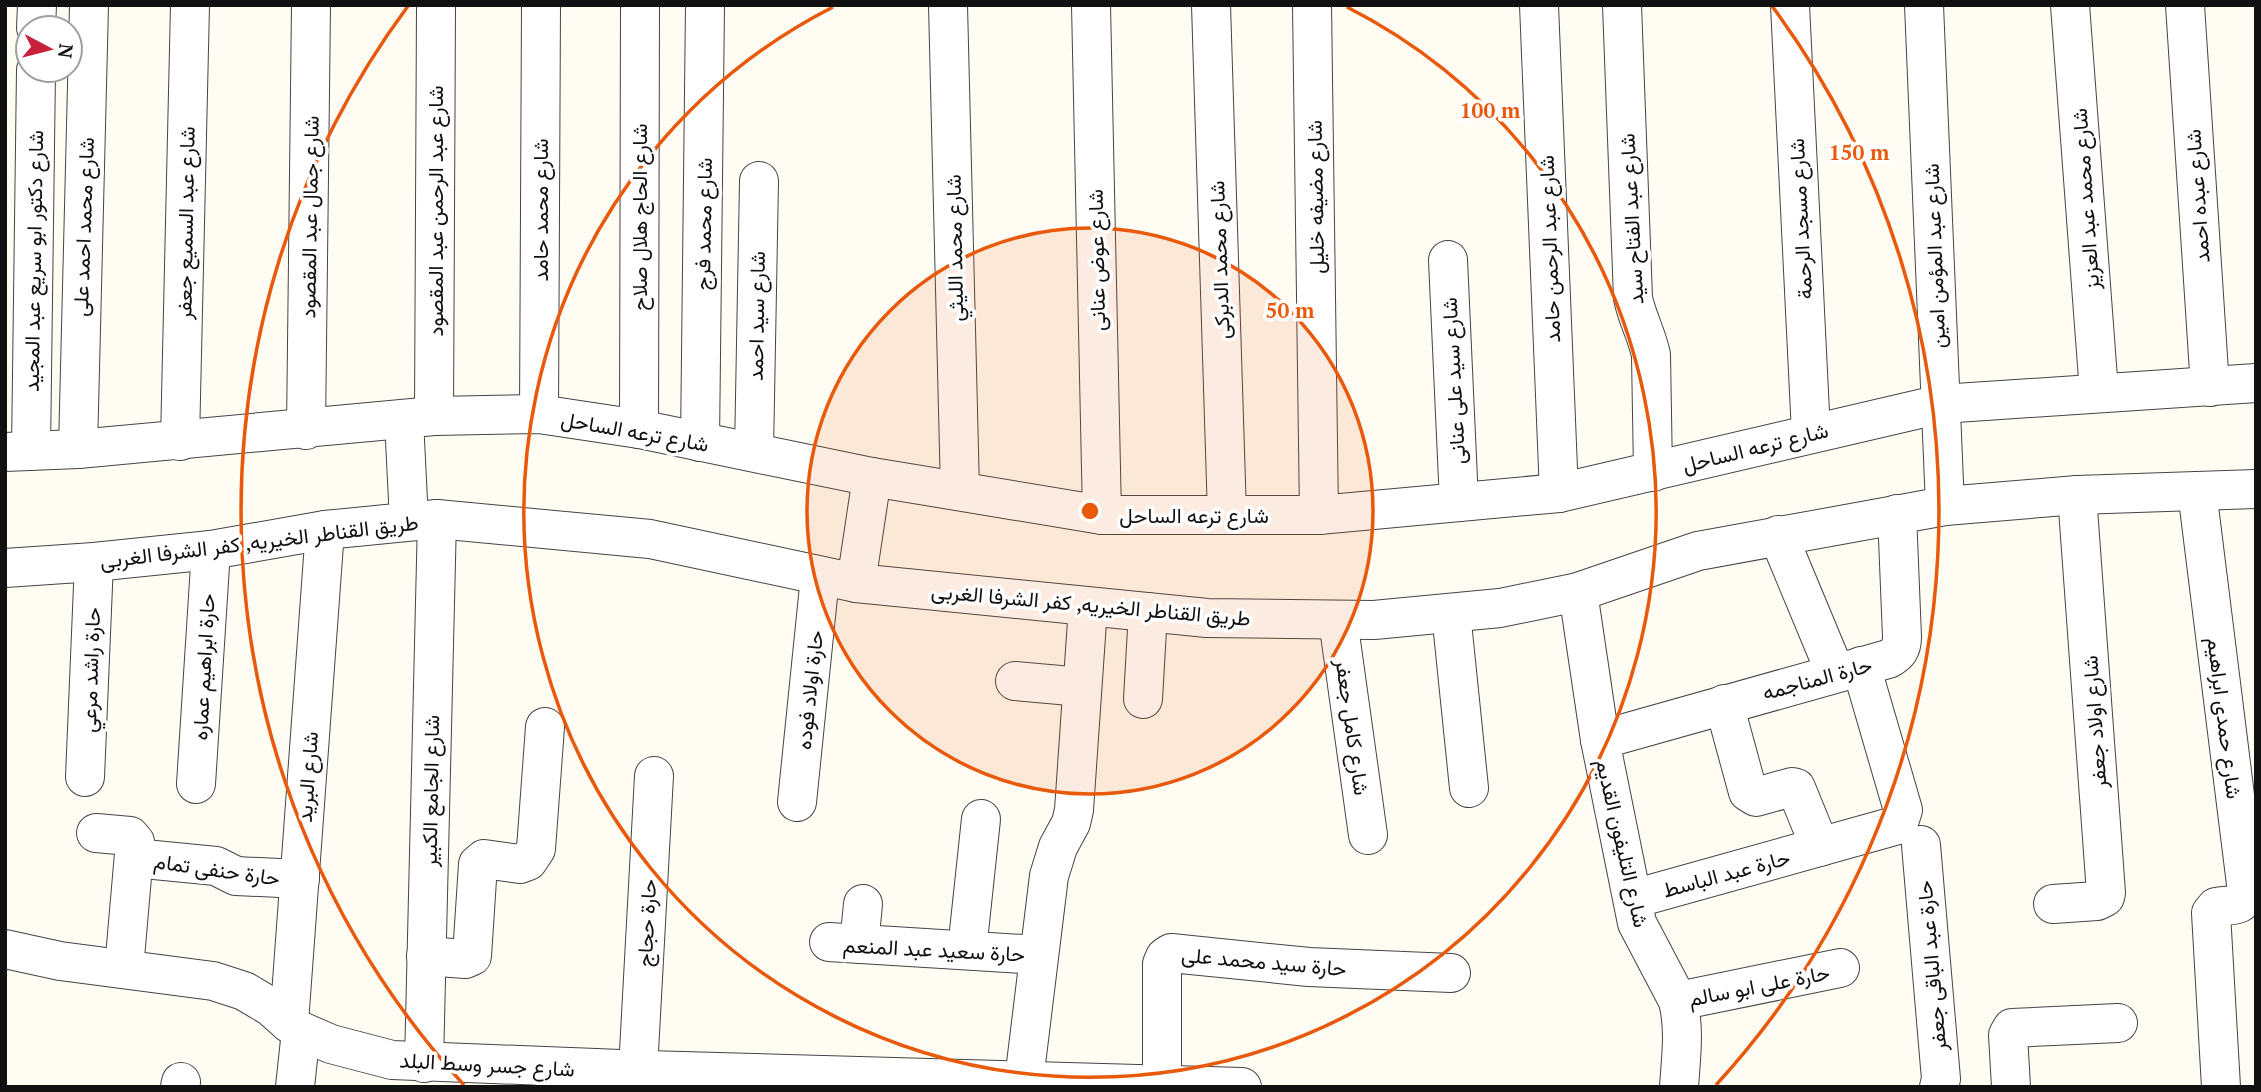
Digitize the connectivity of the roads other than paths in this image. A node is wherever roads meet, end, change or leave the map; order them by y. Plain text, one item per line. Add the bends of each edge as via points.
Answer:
1 (89, 5) edge
2 (190, 5) edge
3 (311, 5) edge
4 (436, 5) edge
5 (541, 5) edge
6 (640, 5) edge
7 (705, 5) edge
8 (948, 5) edge
9 (1091, 5) edge
10 (1211, 5) edge
11 (1312, 5) edge
12 (1539, 5) edge
13 (1622, 5) edge
14 (1790, 5) edge
15 (1924, 5) edge
16 (2070, 5) edge
17 (2185, 5) edge
18 (35, 84) edge
19 (759, 181) dead end
20 (1448, 260) dead end
21 (2256, 383) edge
22 (2210, 387) junction
23 (2099, 393) junction
24 (1941, 404) junction
25 (539, 414) junction
26 (419, 418) junction
27 (639, 429) junction
28 (306, 430) junction
29 (1811, 433) junction
30 (180, 440) junction
31 (700, 442) junction
32 (78, 449) junction
33 (18, 452) edge
34 (754, 452) junction
35 (1653, 472) junction
36 (872, 477) junction
37 (2256, 489) edge
38 (960, 491) junction
39 (2197, 491) junction
40 (1559, 493) junction
41 (2077, 495) junction
42 (1459, 502) junction
43 (1945, 506) junction
44 (1897, 514) junction
45 (1102, 515) junction
46 (1227, 515) junction
47 (1319, 515) junction
48 (423, 520) junction
49 (326, 530) junction
50 (1778, 535) junction
51 (211, 550) junction
52 (94, 562) junction
53 (5, 568) edge
54 (838, 580) junction
55 (1578, 592) junction
56 (1088, 607) junction
57 (1148, 612) junction
58 (1451, 612) junction
59 (1338, 620) junction
60 (1848, 669) junction
61 (1015, 681) dead end
62 (1082, 687) junction
63 (1143, 699) dead end
64 (1724, 704) junction
65 (545, 727) dead end
66 (1600, 740) junction
67 (654, 776) dead end
68 (85, 777) dead end
69 (196, 784) dead end
70 (1469, 788) dead end
71 (797, 802) dead end
72 (981, 819) dead end
73 (96, 833) dead end
74 (1368, 835) dead end
75 (1907, 836) junction
76 (1820, 847) junction
77 (134, 858) junction
78 (300, 880) junction
79 (1633, 899) junction
80 (863, 904) dead end
81 (2053, 904) dead end
82 (5, 949) edge
83 (967, 950) junction
84 (1039, 955) junction
85 (426, 956) junction
86 (1840, 968) dead end
87 (124, 969) junction
88 (1451, 973) dead end
89 (1678, 1001) junction
90 (2118, 1023) dead end
91 (295, 1027) junction
92 (424, 1063) junction
93 (643, 1076) edge
94 (1024, 1080) junction
95 (1162, 1085) junction
96 (295, 1087) edge
97 (1225, 1087) edge
98 (1242, 1087) edge
99 (1679, 1087) edge
100 (1939, 1087) edge
101 (2011, 1087) edge
102 (2221, 1087) edge

1 - 32 street, شارع محمد احمد على
2 - 30 street, شارع عبد السميع جعفر
3 - 28 street, شارع جمال عبد المقصود
4 - 26 street, شارع عبد الرحمن عبد المقصود
5 - 25 street, شارع محمد حامد
6 - 27 street, شارع الحاج هلال صلاح
7 - 31 street, شارع محمد فرج
8 - 38 street, شارع محمد الليثي
9 - 45 street, شارع عوض عنانى
10 - 46 street, شارع محمد الدبركى
11 - 47 street, شارع مضيفه خليل
12 - 40 street, شارع عبد الرحمن حامد
13 - 35 street, شارع عبد الفتاح سيد via 1633,298 1651,355
14 - 29 street, شارع مسجد الرحمة
15 - 24 street, شارع عبد المؤمن امين
16 - 23 street, شارع محمد عبد العزيز
17 - 22 street, شارع عبده احمد
18 - 33 street, شارع دكتور ابو سريع عبد المجيد
19 - 34 street, شارع سيد احمد
20 - 42 street, شارع سيد على عنانى
21 - 22 street, شارع ترعه الساحل
22 - 23 street, شارع ترعه الساحل
23 - 24 street, شارع ترعه الساحل
24 - 29 street, شارع ترعه الساحل
24 - 43 street, شارع عبد المؤمن امين
25 - 26 street, شارع ترعه الساحل
25 - 27 street, شارع ترعه الساحل
26 - 28 street, شارع ترعه الساحل
26 - 48 street, شارع عبد الرحمن عبد المقصود
27 - 31 street, شارع ترعه الساحل
28 - 30 street, شارع ترعه الساحل
29 - 35 street, شارع ترعه الساحل
30 - 32 street, شارع ترعه الساحل
31 - 34 street, شارع ترعه الساحل
32 - 33 street, شارع ترعه الساحل
34 - 36 street, شارع ترعه الساحل
35 - 40 street, شارع ترعه الساحل
36 - 38 street, شارع ترعه الساحل
36 - 54 street, حارة اولاد فوده
37 - 39 street, طريق القناطر الخيريه, كفر الشرفا الغربى
38 - 45 street, شارع ترعه الساحل
39 - 41 street, طريق القناطر الخيريه, كفر الشرفا الغربى
39 - 102 street, شارع حمدى ابراهيم via 2247,892 2242,903 2216,907 2211,913
40 - 42 street, شارع ترعه الساحل
41 - 43 street, طريق القناطر الخيريه, كفر الشرفا الغربى
41 - 81 street, شارع اولاد جعفر via 2106,893 2098,901
42 - 47 street, شارع ترعه الساحل
43 - 44 street, طريق القناطر الخيريه, كفر الشرفا الغربى
44 - 50 street, طريق القناطر الخيريه, كفر الشرفا الغربى
44 - 60 street, حارة المناجمه via 1902,646 1888,659
45 - 46 street, شارع ترعه الساحل
46 - 47 street, شارع ترعه الساحل
48 - 49 street, طريق القناطر الخيريه, كفر الشرفا الغربى
48 - 54 street, طريق القناطر الخيريه, كفر الشرفا الغربى via 650,539
48 - 85 street, شارع الجامع الكبير
49 - 51 street, طريق القناطر الخيريه, كفر الشرفا الغربى
49 - 78 street, شارع البريد
50 - 55 street, طريق القناطر الخيريه, كفر الشرفا الغربى via 1698,551
50 - 60 street, حارة عبد الباقى جعفر
51 - 52 street, طريق القناطر الخيريه, كفر الشرفا الغربى
51 - 69 street, حارة ابراهيم عماره
52 - 53 street, طريق القناطر الخيريه, كفر الشرفا الغربى
52 - 68 street, حارة راشد مرعي
54 - 56 street, طريق القناطر الخيريه, كفر الشرفا الغربى
54 - 71 street, حارة اولاد فوده
55 - 58 street, طريق القناطر الخيريه, كفر الشرفا الغربى via 1500,608
55 - 66 street, شارع التليفون القديم
56 - 57 street, طريق القناطر الخيريه, كفر الشرفا الغربى
56 - 62 street
57 - 59 street, طريق القناطر الخيريه, كفر الشرفا الغربى via 1207,618
57 - 63 street
58 - 59 street, طريق القناطر الخيريه, كفر الشرفا الغربى
58 - 70 street
59 - 74 street, شارع كامل جعفر
60 - 64 street, حارة المناجمه
60 - 75 street, حارة عبد الباقى جعفر via 1903,810 1901,821
61 - 62 street
62 - 84 street via 1074,810 1049,876
64 - 66 street, حارة المناجمه
64 - 76 street via 1748,792 1756,797 1796,788
65 - 85 street via 533,855 520,864 484,859 478,864 472,956
66 - 79 street, شارع التليفون القديم
67 - 93 street, حارة حجاج
72 - 83 street
73 - 77 street via 130,836 135,842
75 - 76 street, حارة عبد الباسط
75 - 100 street, حارة عبد الباقى جعفر
76 - 79 street, حارة عبد الباسط
77 - 78 street, حارة حنفى تمام via 216,866 236,876
77 - 87 street
78 - 91 street, شارع البريد
79 - 89 street, شارع التليفون القديم via 1637,923
80 - 83 street, حارة سعيد عبد المنعم via 844,943
82 - 87 street, شارع جسر وسط البلد
83 - 84 street, حارة سعيد عبد المنعم
84 - 94 street
85 - 92 street, شارع الجامع الكبير
86 - 89 street, حارة على ابو سالم
87 - 91 street, شارع جسر وسط البلد via 213,981 244,991
88 - 95 street, حارة سيد محمد على via 1309,967 1171,953 1162,964
89 - 99 street, شارع التليفون القديم via 1683,1032
90 - 101 street via 2012,1028 2008,1035
91 - 92 street, شارع جسر وسط البلد via 361,1053
91 - 96 street, شارع البريد
92 - 93 street, شارع جسر وسط البلد
93 - 94 street, شارع جسر وسط البلد
94 - 95 street, شارع جسر وسط البلد
95 - 97 street, شارع جسر وسط البلد
97 - 98 street, شارع جسر وسط البلد

